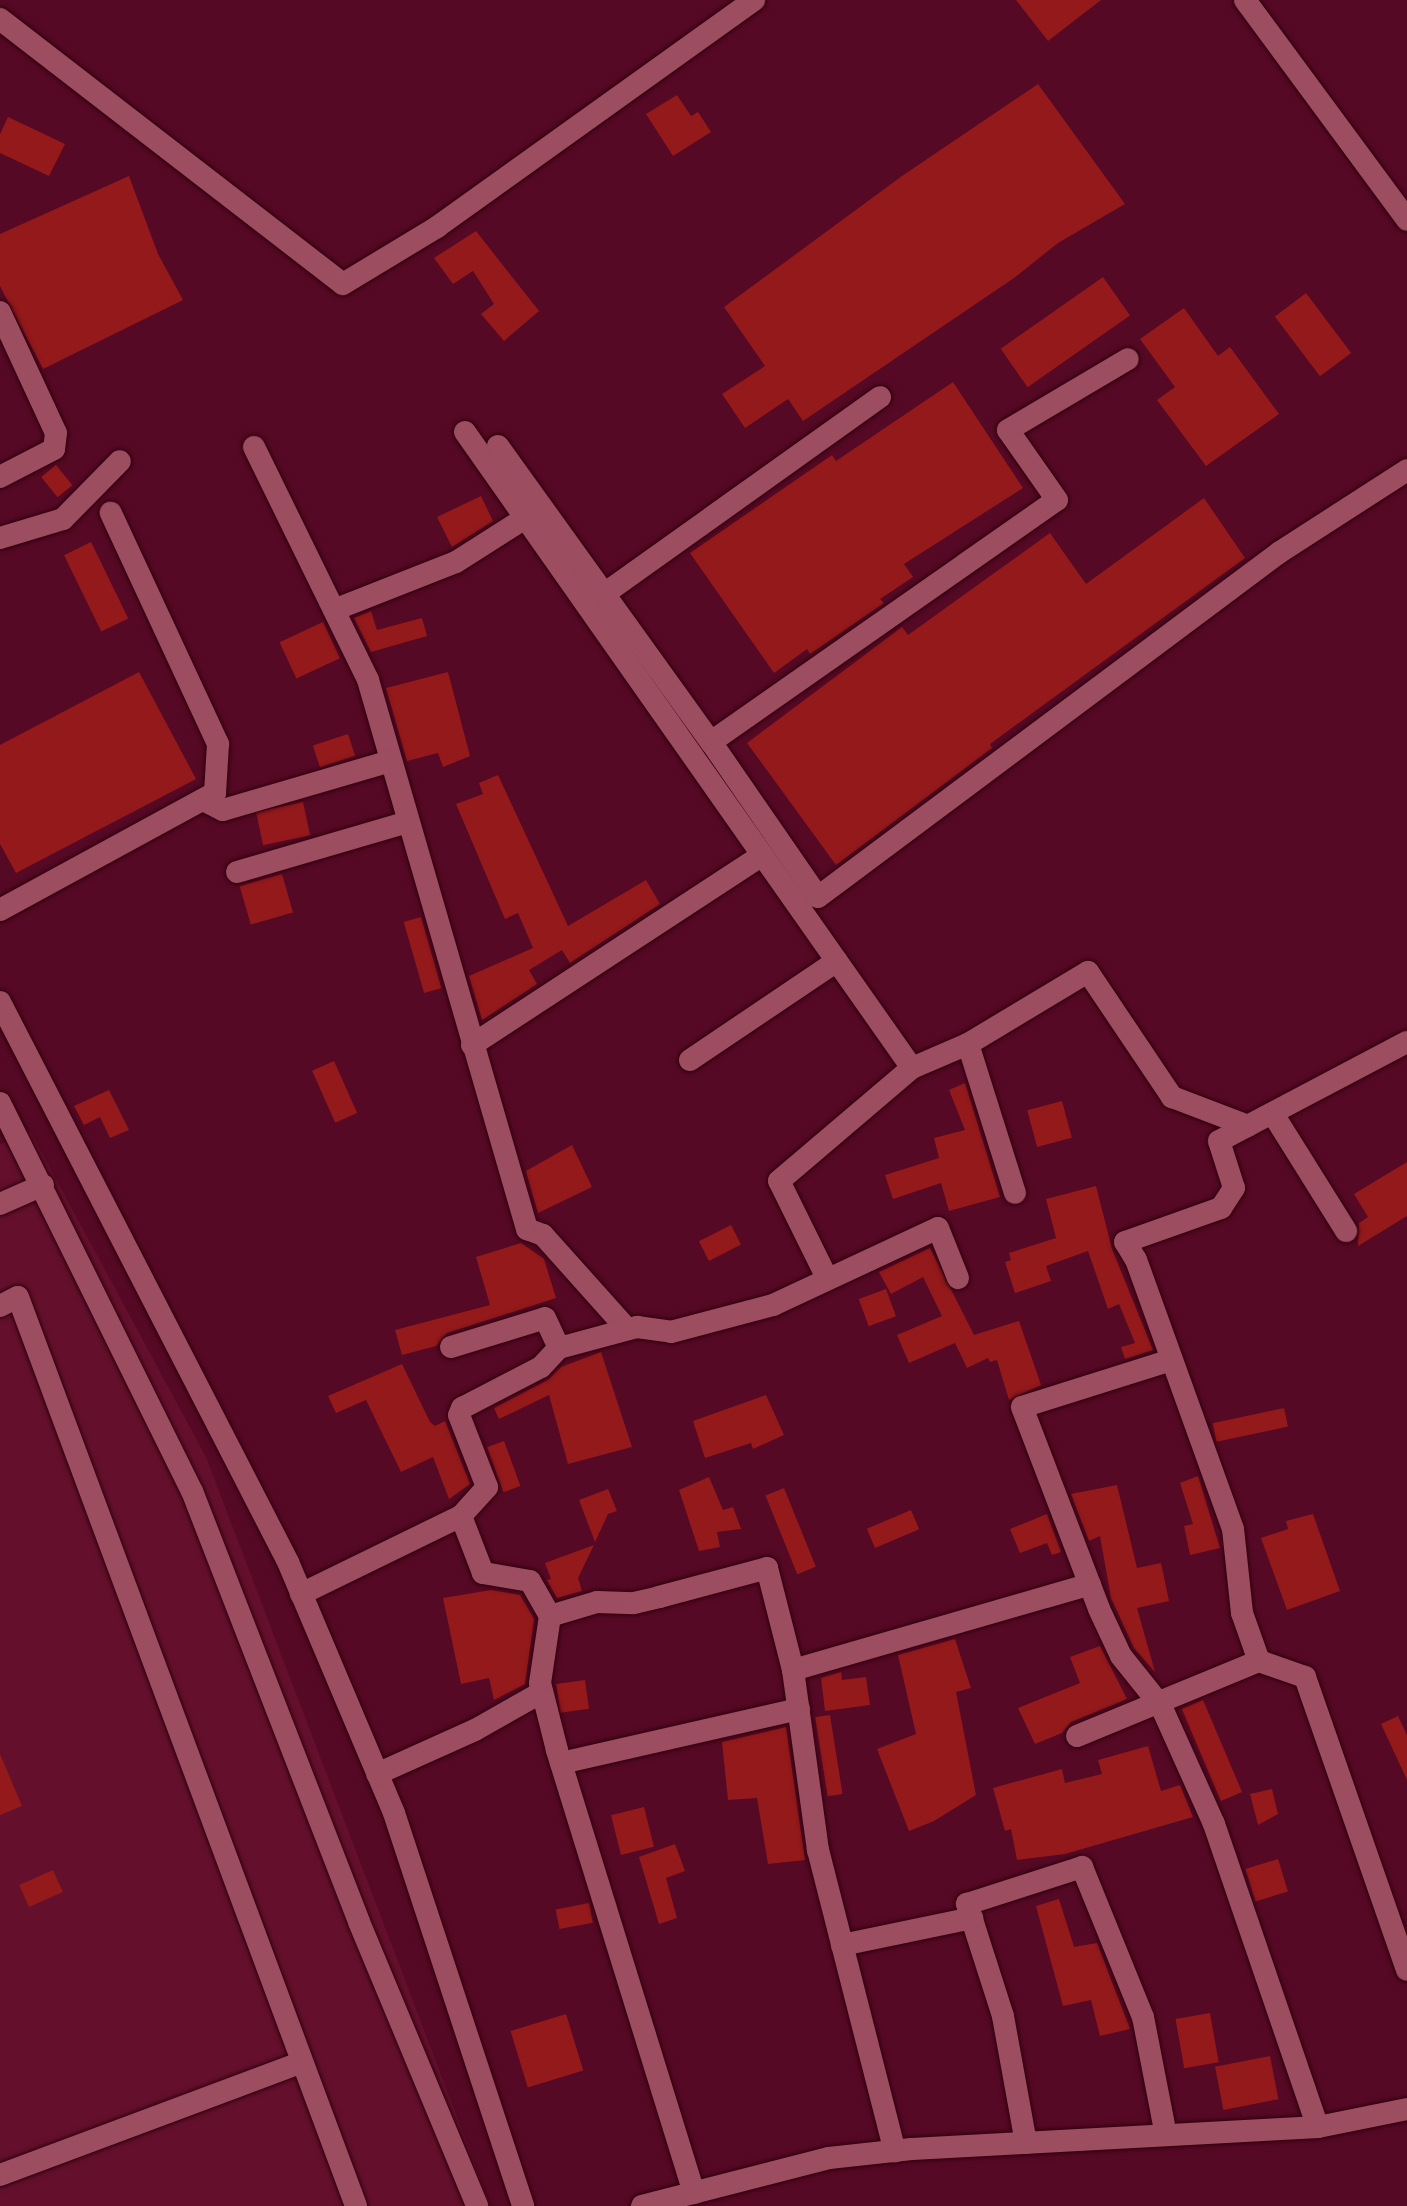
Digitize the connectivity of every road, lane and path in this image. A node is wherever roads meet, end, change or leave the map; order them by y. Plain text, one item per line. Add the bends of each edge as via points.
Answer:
1 (754, 0) edge
2 (1245, 0) edge
3 (0, 19) edge
4 (1407, 220) edge
5 (0, 312) edge
6 (1128, 359) dead end
7 (880, 398) dead end
8 (465, 432) dead end
9 (498, 446) dead end
10 (254, 448) dead end
11 (120, 461) dead end
12 (1407, 470) edge
13 (0, 477) edge
14 (111, 513) dead end
15 (525, 518) junction
16 (0, 538) edge
17 (604, 594) junction
18 (334, 610) junction
19 (711, 742) junction
20 (391, 761) junction
21 (203, 800) junction
22 (408, 822) junction
23 (762, 855) junction
24 (238, 872) dead end
25 (0, 910) edge
26 (837, 960) junction
27 (0, 1002) edge
28 (1407, 1042) edge
29 (968, 1044) junction
30 (472, 1045) junction
31 (690, 1060) dead end
32 (912, 1068) junction
33 (0, 1103) edge
34 (1273, 1114) junction
35 (1248, 1126) junction
36 (43, 1185) junction
37 (1015, 1194) dead end
38 (0, 1204) edge
39 (1346, 1231) dead end
40 (827, 1278) junction
41 (958, 1278) dead end
42 (0, 1306) edge
43 (627, 1329) junction
44 (451, 1346) dead end
45 (559, 1348) junction
46 (1171, 1360) junction
47 (461, 1516) junction
48 (1090, 1584) junction
49 (301, 1594) junction
50 (550, 1616) junction
51 (1259, 1661) junction
52 (794, 1670) junction
53 (542, 1692) junction
54 (1158, 1702) junction
55 (799, 1709) junction
56 (1078, 1736) dead end
57 (561, 1764) junction
58 (378, 1774) junction
59 (972, 1918) junction
60 (842, 1945) junction
61 (1407, 1970) edge
62 (302, 2062) junction
63 (1407, 2109) edge
64 (1318, 2127) junction
65 (1166, 2135) junction
66 (1026, 2143) junction
67 (895, 2150) junction
68 (0, 2175) edge
69 (694, 2192) junction
70 (356, 2206) edge
71 (477, 2206) edge
72 (523, 2206) edge
73 (642, 2206) edge

1 - 3 street via 453,216 343,284
2 - 4 street
5 - 13 street via 56,434 54,450
6 - 19 street via 1008,430 1057,500
7 - 17 street
8 - 15 street
9 - 17 street
10 - 18 street
11 - 16 street via 63,520
12 - 19 street via 1280,552 818,898
14 - 21 street via 218,744 215,794
15 - 18 street via 456,562
15 - 23 street
17 - 19 street
18 - 20 street via 368,680
20 - 21 street via 224,810
20 - 22 street
21 - 25 street
22 - 24 street
22 - 30 street
23 - 26 street
23 - 30 street
26 - 31 street
26 - 32 street
27 - 49 street
28 - 34 street
29 - 32 street
29 - 35 street via 1088,972 1172,1097
29 - 37 street
30 - 43 street via 527,1228 543,1235
32 - 40 street via 779,1181
33 - 36 street
34 - 35 street
34 - 39 street
35 - 46 street via 1220,1141 1234,1188 1221,1208 1125,1242
36 - 38 street
36 - 71 street via 192,1491 358,1922
40 - 41 street via 938,1228
40 - 43 street via 773,1306 718,1322 671,1332
42 - 62 street via 18,1297
43 - 45 street
44 - 45 street via 544,1318
45 - 47 street via 540,1367 462,1408 487,1487
46 - 48 street via 1022,1407
46 - 51 street via 1233,1529 1244,1623
47 - 49 street
47 - 50 street via 483,1573 530,1581
48 - 52 street
48 - 54 street via 1121,1656
49 - 58 street
50 - 52 street via 597,1602 660,1597 767,1568
50 - 53 street
51 - 54 street
51 - 61 street via 1306,1677
52 - 55 street
53 - 57 street
53 - 58 street
54 - 56 street
54 - 64 street via 1214,1824
55 - 57 street
55 - 60 street via 818,1850
57 - 69 street
58 - 72 street
59 - 60 street
59 - 65 street via 968,1904 1082,1867 1143,2017
59 - 66 street via 1003,2016
60 - 67 street
62 - 68 street
62 - 70 street
63 - 64 street
64 - 65 street
65 - 66 street
66 - 67 street
67 - 69 street via 829,2158
69 - 73 street

